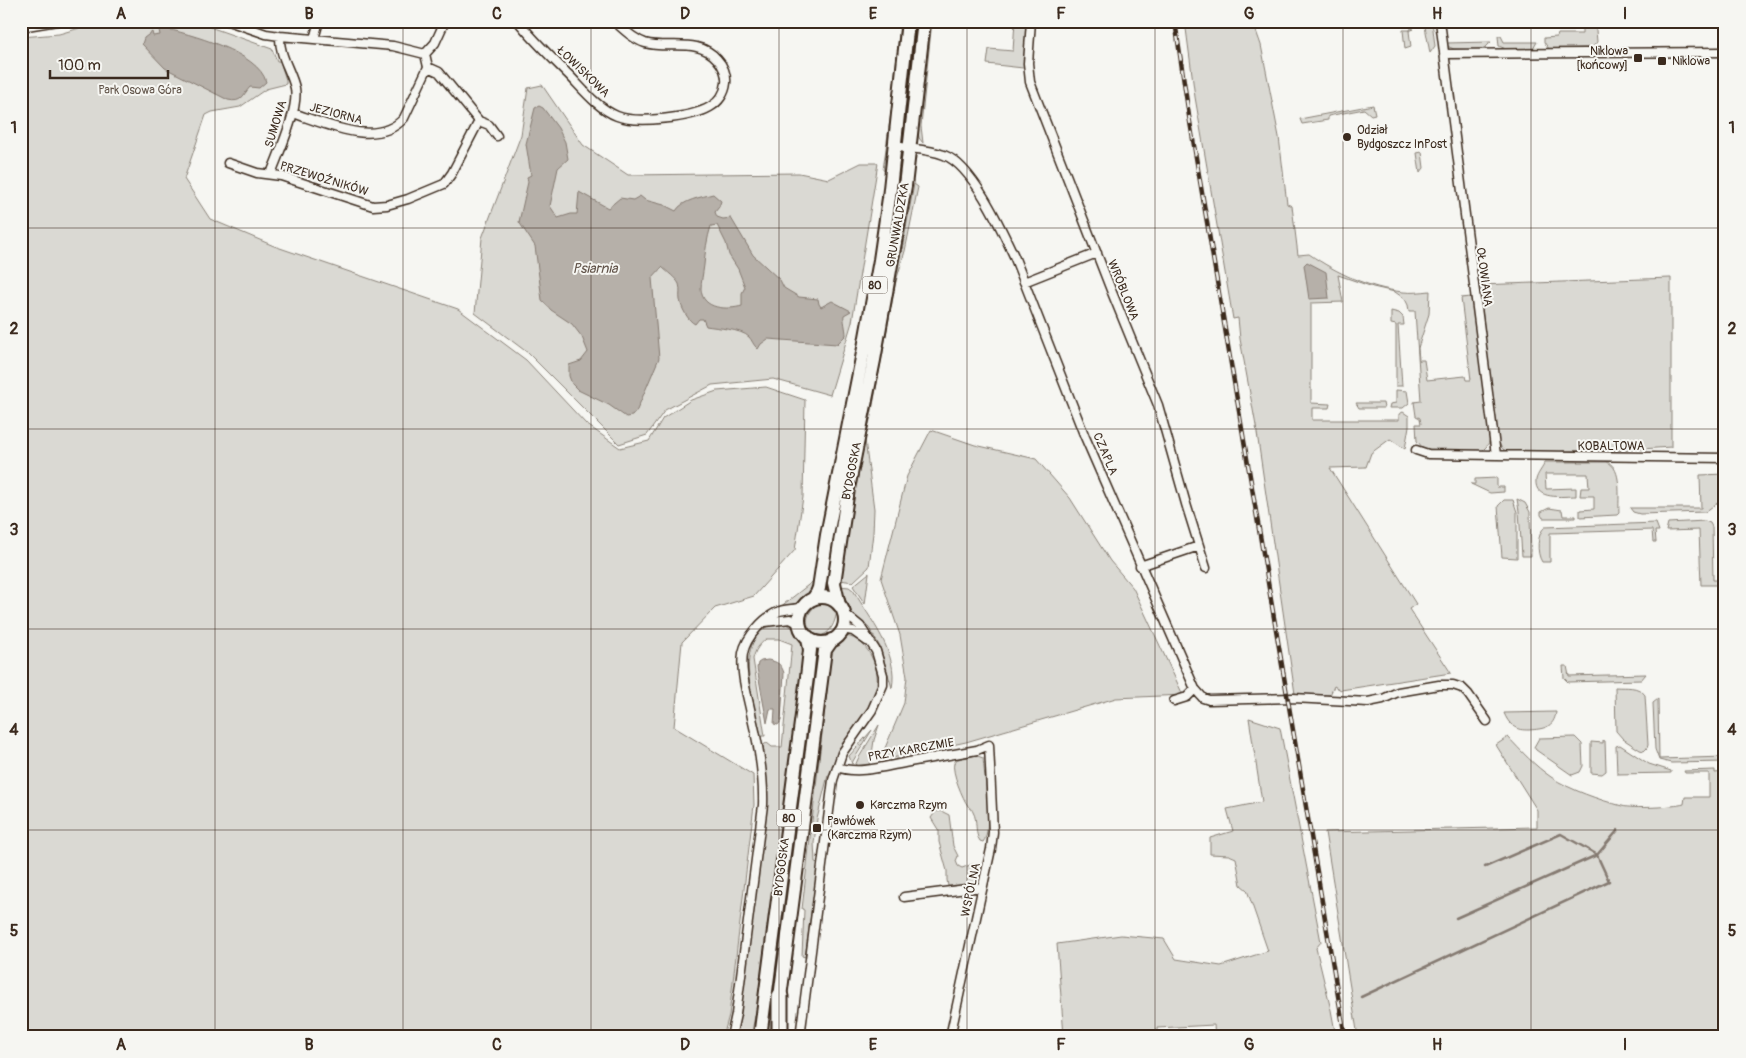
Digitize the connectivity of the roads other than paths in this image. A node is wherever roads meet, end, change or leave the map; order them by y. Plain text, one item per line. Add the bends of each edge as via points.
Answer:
1 (57, 21) edge
2 (228, 21) edge
3 (319, 21) edge
4 (445, 21) edge
5 (518, 21) edge
6 (614, 21) edge
7 (908, 21) edge
8 (924, 21) edge
9 (1031, 21) edge
10 (1440, 21) edge
11 (21, 27) edge
12 (280, 36) junction
13 (314, 39) junction
14 (1725, 52) edge
15 (425, 54) junction
16 (1444, 54) junction
17 (428, 67) junction
18 (293, 113) junction
19 (478, 121) junction
20 (496, 136) dead end
21 (894, 146) junction
22 (910, 149) junction
23 (228, 163) dead end
24 (271, 174) junction
25 (1097, 253) junction
26 (1024, 282) junction
27 (855, 424) junction
28 (1416, 450) dead end
29 (1496, 455) junction
30 (1725, 458) edge
31 (1199, 546) junction
32 (1140, 566) junction
33 (1206, 568) dead end
34 (808, 603) junction
35 (841, 609) junction
36 (765, 622) junction
37 (800, 624) junction
38 (842, 629) junction
39 (808, 637) junction
40 (832, 640) junction
41 (870, 643) junction
42 (1195, 689) junction
43 (1174, 701) dead end
44 (1487, 721) dead end
45 (989, 745) joint
46 (836, 767) junction
47 (982, 887) junction
48 (904, 897) dead end
49 (780, 996) junction
50 (731, 1037) edge
51 (760, 1037) edge
52 (775, 1037) edge
53 (780, 1037) edge
54 (800, 1037) edge
55 (950, 1037) edge

1 - 11 street
2 - 12 street
3 - 13 street
4 - 15 street via 435,43
5 - 6 street, ŁOWISKOWA via 600,106 616,115 630,120 656,120 694,113 708,108 720,98 726,79 721,64 710,52 680,44 644,43
7 - 21 main road, GRUNWALDZKA / 80
8 - 22 main road, GRUNWALDZKA / 80
9 - 25 street, WRÓBLOWA via 1030,82
10 - 16 street, OŁOWIANA
12 - 13 street
12 - 18 street, SUMOWA via 280,47 296,95
13 - 15 street via 393,46
14 - 16 street
15 - 17 street
16 - 29 street, OŁOWIANA
17 - 18 street, JEZIORNA via 404,118 386,130 356,132
17 - 19 street via 439,72
18 - 24 street, SUMOWA
19 - 20 street via 489,125
19 - 24 street, PRZEWOŹNIKÓW via 444,184 386,205 373,206
21 - 22 street, CZAPLA
21 - 27 main road, GRUNWALDZKA / 80
22 - 26 street, CZAPLA via 943,154 967,173 1000,228
22 - 27 main road, GRUNWALDZKA / 80 via 880,327
23 - 24 street via 257,173
25 - 26 street
25 - 31 street, WRÓBLOWA via 1158,405
26 - 32 street, CZAPLA
27 - 34 main road, BYDGOSKA / 80 via 827,535 819,588
27 - 35 main road, BYDGOSKA / 80 via 834,583
28 - 29 street via 1428,454
29 - 30 street, KOBALTOWA
31 - 32 street
31 - 33 street, WRÓBLOWA
32 - 42 street, CZAPLA
34 - 35 main road via 827,597
34 - 36 street via 780,611
34 - 37 main road, 80 via 799,618
35 - 38 main road, 80
35 - 41 street via 860,626
36 - 37 street via 790,619
36 - 50 street via 751,636 743,652 744,681 764,783
37 - 39 main road
38 - 40 main road, 80
38 - 41 street via 853,631
39 - 40 main road via 820,642
39 - 51 main road, BYDGOSKA / 80 via 807,677
40 - 49 main road, BYDGOSKA / 80 via 825,650
41 - 46 street via 879,659 883,685 872,710
42 - 43 street via 1187,697
42 - 44 street via 1209,700 1271,698 1368,702 1398,692 1453,684 1468,694
45 - 46 street, PRZY KARCZMIE via 977,750 871,769 853,771
45 - 47 street, WSPÓLNA via 993,832
46 - 54 street
47 - 48 street
47 - 55 street, WSPÓLNA
49 - 52 main road, 80
49 - 53 highway

